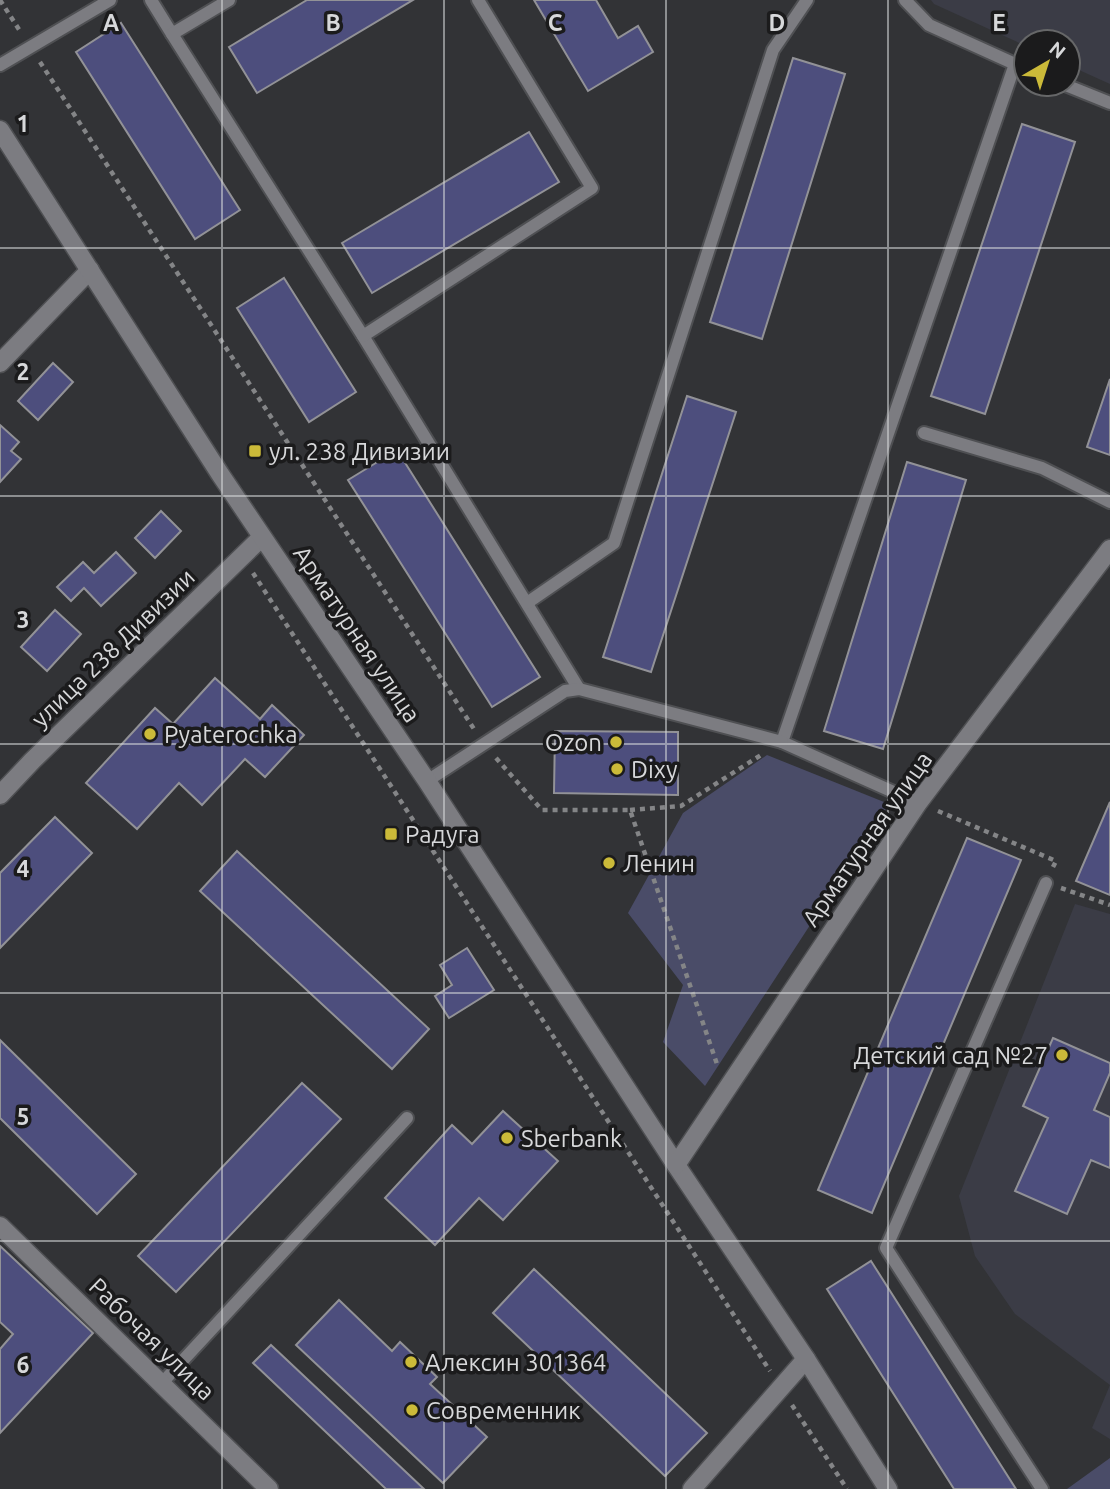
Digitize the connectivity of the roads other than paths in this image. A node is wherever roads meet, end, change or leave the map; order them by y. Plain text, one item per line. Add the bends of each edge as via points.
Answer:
1 (110, 0) edge
2 (151, 0) edge
3 (229, 0) edge
4 (478, 0) edge
5 (807, 0) edge
6 (905, 0) edge
7 (172, 34) junction
8 (1012, 62) edge
9 (0, 65) edge
10 (1012, 89) edge
11 (1082, 92) edge
12 (1110, 103) edge
13 (0, 130) edge
14 (90, 270) junction
15 (363, 336) junction
16 (0, 363) edge
17 (924, 433) dead end
18 (1110, 502) edge
19 (262, 537) junction
20 (1110, 549) edge
21 (527, 603) junction
22 (579, 690) junction
23 (782, 743) junction
24 (427, 781) junction
25 (0, 795) edge
26 (918, 803) junction
27 (1046, 883) road end
28 (407, 1118) dead end
29 (676, 1165) junction
30 (0, 1226) edge
31 (806, 1359) junction
32 (162, 1383) junction
33 (269, 1489) edge
34 (692, 1489) edge
35 (888, 1489) edge
36 (1042, 1489) edge

1 - 9 lane
2 - 7 lane
3 - 7 lane
4 - 15 lane via 592,188
5 - 21 lane via 773,50 614,543
6 - 8 lane via 929,25
7 - 15 lane
10 - 23 lane
11 - 12 lane
13 - 14 street, Арматурная улица
14 - 16 street
14 - 19 street, Арматурная улица
15 - 21 lane
17 - 18 lane via 1042,468
19 - 24 street, Арматурная улица
19 - 25 street, улица 238 Дивизии
20 - 26 street, Арматурная улица
21 - 22 lane
22 - 23 lane
22 - 24 lane via 565,691
23 - 26 lane
24 - 29 street, Арматурная улица
26 - 29 street, Арматурная улица
27 - 36 lane via 886,1248
28 - 32 lane
29 - 31 street, Арматурная улица
30 - 32 street, Рабочая улица
31 - 34 street
31 - 35 street, Арматурная улица
32 - 33 street, Рабочая улица

